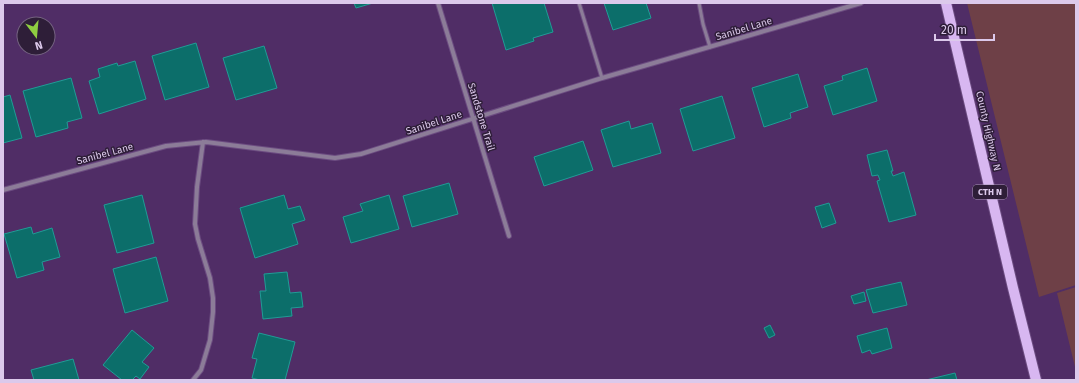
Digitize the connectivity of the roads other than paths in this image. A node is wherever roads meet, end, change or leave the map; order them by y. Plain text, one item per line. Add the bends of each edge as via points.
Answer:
1 (438, 3) edge
2 (579, 3) edge
3 (699, 3) edge
4 (861, 3) edge
5 (946, 3) edge
6 (710, 47) junction
7 (602, 78) junction
8 (473, 119) junction
9 (204, 142) junction
10 (3, 190) edge
11 (509, 236) dead end
12 (193, 380) edge
13 (1036, 380) edge

1 - 8 street, Sandstone Trail
2 - 7 lane
3 - 6 lane
4 - 6 street, Sanibel Lane
5 - 13 main road, County Highway N / CTH N
6 - 7 street, Sanibel Lane
7 - 8 street, Sanibel Lane
8 - 9 street, Sanibel Lane via 361,154 335,158
8 - 11 street, Sandstone Trail
9 - 10 street, Sanibel Lane via 166,146
9 - 12 street via 197,187 195,224 210,278 213,312 210,340 201,370

